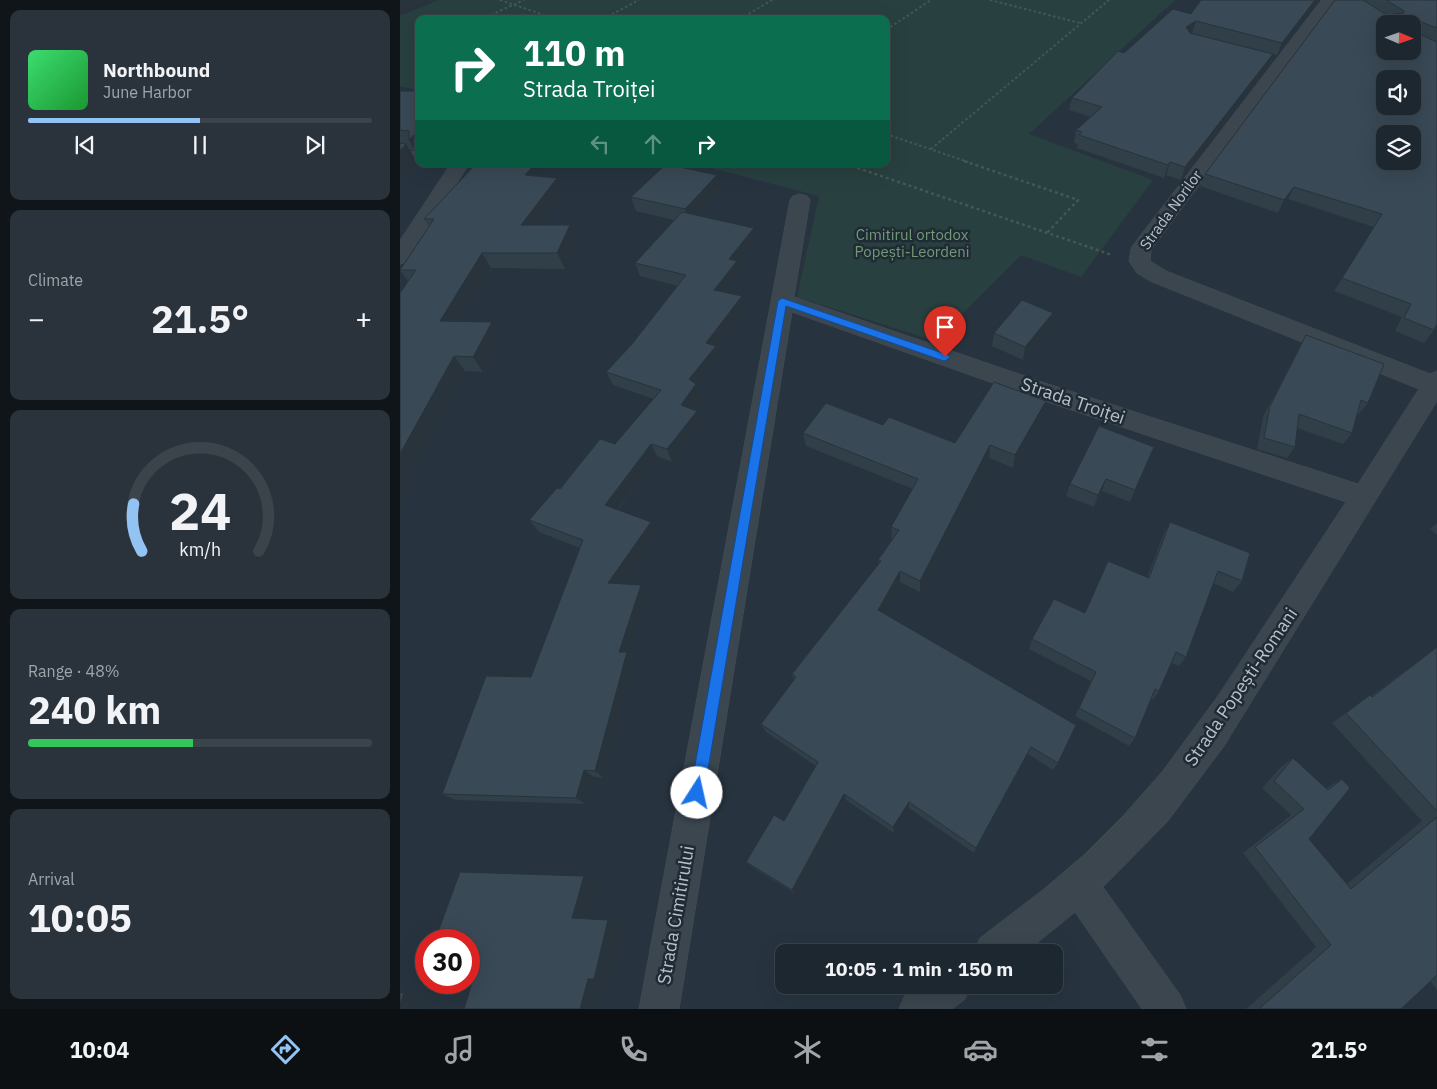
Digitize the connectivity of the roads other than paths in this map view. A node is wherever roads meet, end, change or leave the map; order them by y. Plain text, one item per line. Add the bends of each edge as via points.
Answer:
1 (1329, 0) edge
2 (1264, 59) edge
3 (1282, 63) junction
4 (400, 156) edge
5 (415, 157) edge
6 (459, 167) edge
7 (800, 200) dead end
8 (400, 257) edge
9 (782, 301) junction
10 (1436, 384) edge
11 (1364, 497) junction
12 (1078, 884) junction
13 (1005, 944) edge
14 (939, 994) edge
15 (659, 1009) edge
16 (919, 1009) edge
17 (1166, 1009) edge

1 - 3 street, Strada Norilor
2 - 3 street
3 - 10 street, Strada Norilor via 1141,249 1139,261 1158,276
4 - 5 street
6 - 8 street
7 - 9 street, Strada Cimitirului
9 - 11 street, Strada Troiței
9 - 15 street, Strada Cimitirului
10 - 11 street, Strada Popești-Romani
11 - 12 street, Strada Popești-Romani via 1233,704 1185,771 1153,810
12 - 13 street, Strada Popești-Romani
12 - 17 street
14 - 16 street

